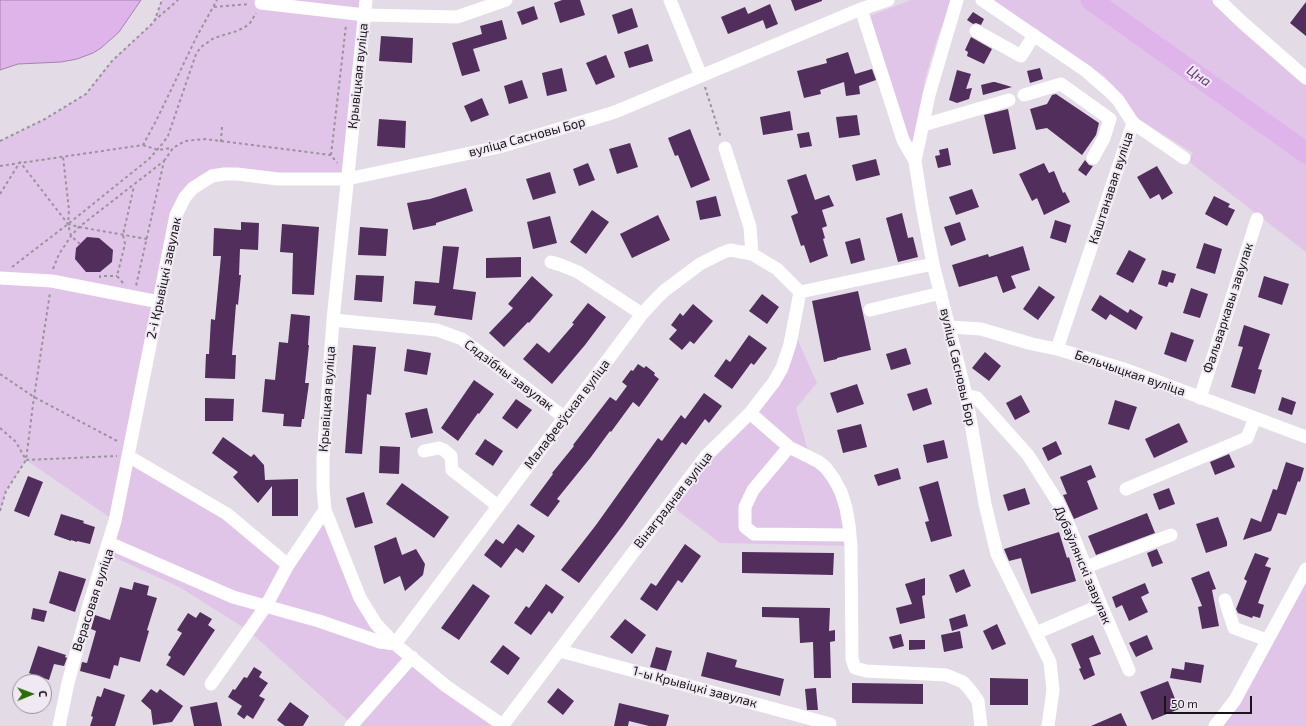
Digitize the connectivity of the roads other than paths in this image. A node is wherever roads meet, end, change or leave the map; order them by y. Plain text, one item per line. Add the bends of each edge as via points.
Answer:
1 (366, 0) edge
2 (506, 0) edge
3 (670, 0) edge
4 (888, 0) edge
5 (957, 0) edge
6 (982, 0) edge
7 (1219, 0) edge
8 (261, 3) road end
9 (862, 9) junction
10 (365, 15) junction
11 (976, 31) dead end
12 (1034, 35) junction
13 (701, 76) junction
14 (1306, 78) edge
15 (1024, 95) dead end
16 (1009, 100) dead end
17 (1121, 105) junction
18 (1110, 119) junction
19 (1132, 123) junction
20 (923, 125) junction
21 (725, 148) road end
22 (1093, 158) dead end
23 (1184, 158) dead end
24 (916, 161) junction
25 (347, 179) junction
26 (1257, 219) dead end
27 (752, 254) junction
28 (551, 262) dead end
29 (933, 264) junction
30 (2, 278) edge
31 (800, 292) junction
32 (941, 293) junction
33 (159, 302) junction
34 (870, 310) dead end
35 (642, 314) junction
36 (333, 320) junction
37 (950, 327) junction
38 (1057, 349) junction
39 (966, 395) junction
40 (1200, 398) junction
41 (750, 413) junction
42 (565, 418) junction
43 (1255, 418) junction
44 (1306, 437) edge
45 (788, 447) junction
46 (424, 451) dead end
47 (129, 452) junction
48 (1126, 489) dead end
49 (498, 506) junction
50 (325, 510) junction
51 (850, 535) junction
52 (1171, 535) dead end
53 (109, 543) junction
54 (288, 565) junction
55 (1086, 567) junction
56 (1306, 569) edge
57 (1225, 600) dead end
58 (1100, 605) junction
59 (266, 606) junction
60 (1036, 633) junction
61 (1267, 640) junction
62 (395, 644) junction
63 (560, 651) junction
64 (412, 658) junction
65 (1129, 670) dead end
66 (211, 684) dead end
67 (830, 724) dead end
68 (503, 725) edge
69 (59, 726) edge
70 (351, 726) edge
71 (981, 726) edge
72 (1048, 726) edge
73 (1215, 726) edge

1 - 10 street, Крывіцкая вуліца
2 - 10 street via 457,17
3 - 13 street
4 - 9 street, вуліца Сасновы Бор
5 - 20 street, вуліца Сасновы Бор via 930,88
6 - 12 street, Каштанавая вуліца
7 - 14 street
8 - 10 street
9 - 13 street, вуліца Сасновы Бор
9 - 24 street via 903,140
10 - 25 street, Крывіцкая вуліца
11 - 12 street via 1020,56
12 - 17 street, Каштанавая вуліца via 1086,71
13 - 25 street, вуліца Сасновы Бор via 615,112 499,147
15 - 18 street via 1061,84
16 - 20 street
17 - 18 street
17 - 19 street, Каштанавая вуліца
18 - 22 street via 1104,138
19 - 23 street
19 - 38 street, Каштанавая вуліца
20 - 24 street, вуліца Сасновы Бор
21 - 27 street via 750,227
24 - 29 street, вуліца Сасновы Бор
25 - 33 street, 2-і Крывіцкі завулак via 278,179 237,174 212,176 202,182 185,197 176,215
25 - 36 street, Крывіцкая вуліца
26 - 40 street, Фальваркавы завулак
27 - 31 street, Малафееўская вуліца via 777,269
27 - 35 street, Малафееўская вуліца via 730,250 707,260 664,291
28 - 35 street via 578,272
29 - 31 street
29 - 32 street, вуліца Сасновы Бор
30 - 33 street via 52,281
31 - 41 street, Вінаградная вуліца via 790,344 782,368
32 - 34 street
32 - 37 street, вуліца Сасновы Бор
33 - 47 street, 2-і Крывіцкі завулак
35 - 42 street, Малафееўская вуліца
36 - 42 street, Сядзібны завулак via 437,330 462,339
36 - 50 street, Крывіцкая вуліца via 323,459
37 - 38 street, Бельчыцкая вуліца via 981,329
37 - 39 street, вуліца Сасновы Бор
38 - 40 street, Бельчыцкая вуліца via 1127,370
39 - 55 street, Дубаўлянскі завулак via 977,398 1028,455 1057,501
39 - 60 street, вуліца Сасновы Бор via 985,504 997,554
40 - 43 street, Бельчыцкая вуліца
41 - 45 street
41 - 63 street, Вінаградная вуліца via 706,456
42 - 49 street, Малафееўская вуліца
43 - 44 street, Бельчыцкая вуліца
43 - 48 street via 1247,438
45 - 51 street via 819,462 834,479 846,508
45 - 51 street via 753,490 745,507 745,527 754,534
46 - 49 street via 440,448 444,450 451,456 452,470
47 - 53 street, 2-і Крывіцкі завулак
47 - 54 street via 227,514
49 - 62 street, Малафееўская вуліца
50 - 54 street
50 - 62 street, Крывіцкая вуліца via 360,598 376,624
51 - 71 street via 852,659 855,668 866,671 946,675 963,682 978,702
52 - 55 street
53 - 59 street, Верасовая вуліца via 223,593
53 - 69 street, Верасовая вуліца via 87,612
54 - 59 street
55 - 58 street, Дубаўлянскі завулак
56 - 61 street
57 - 61 street via 1234,628
58 - 60 street
58 - 65 street, Дубаўлянскі завулак
59 - 62 street, Верасовая вуліца via 380,642
59 - 66 street
60 - 72 street, вуліца Сасновы Бор via 1052,669 1053,690
61 - 73 street via 1235,700
62 - 64 street, Крывіцкая вуліца
63 - 67 street, 1-ы Крывіцкі завулак
63 - 68 street, Вінаградная вуліца
64 - 68 street, Крывіцкая вуліца via 446,686
64 - 70 street

